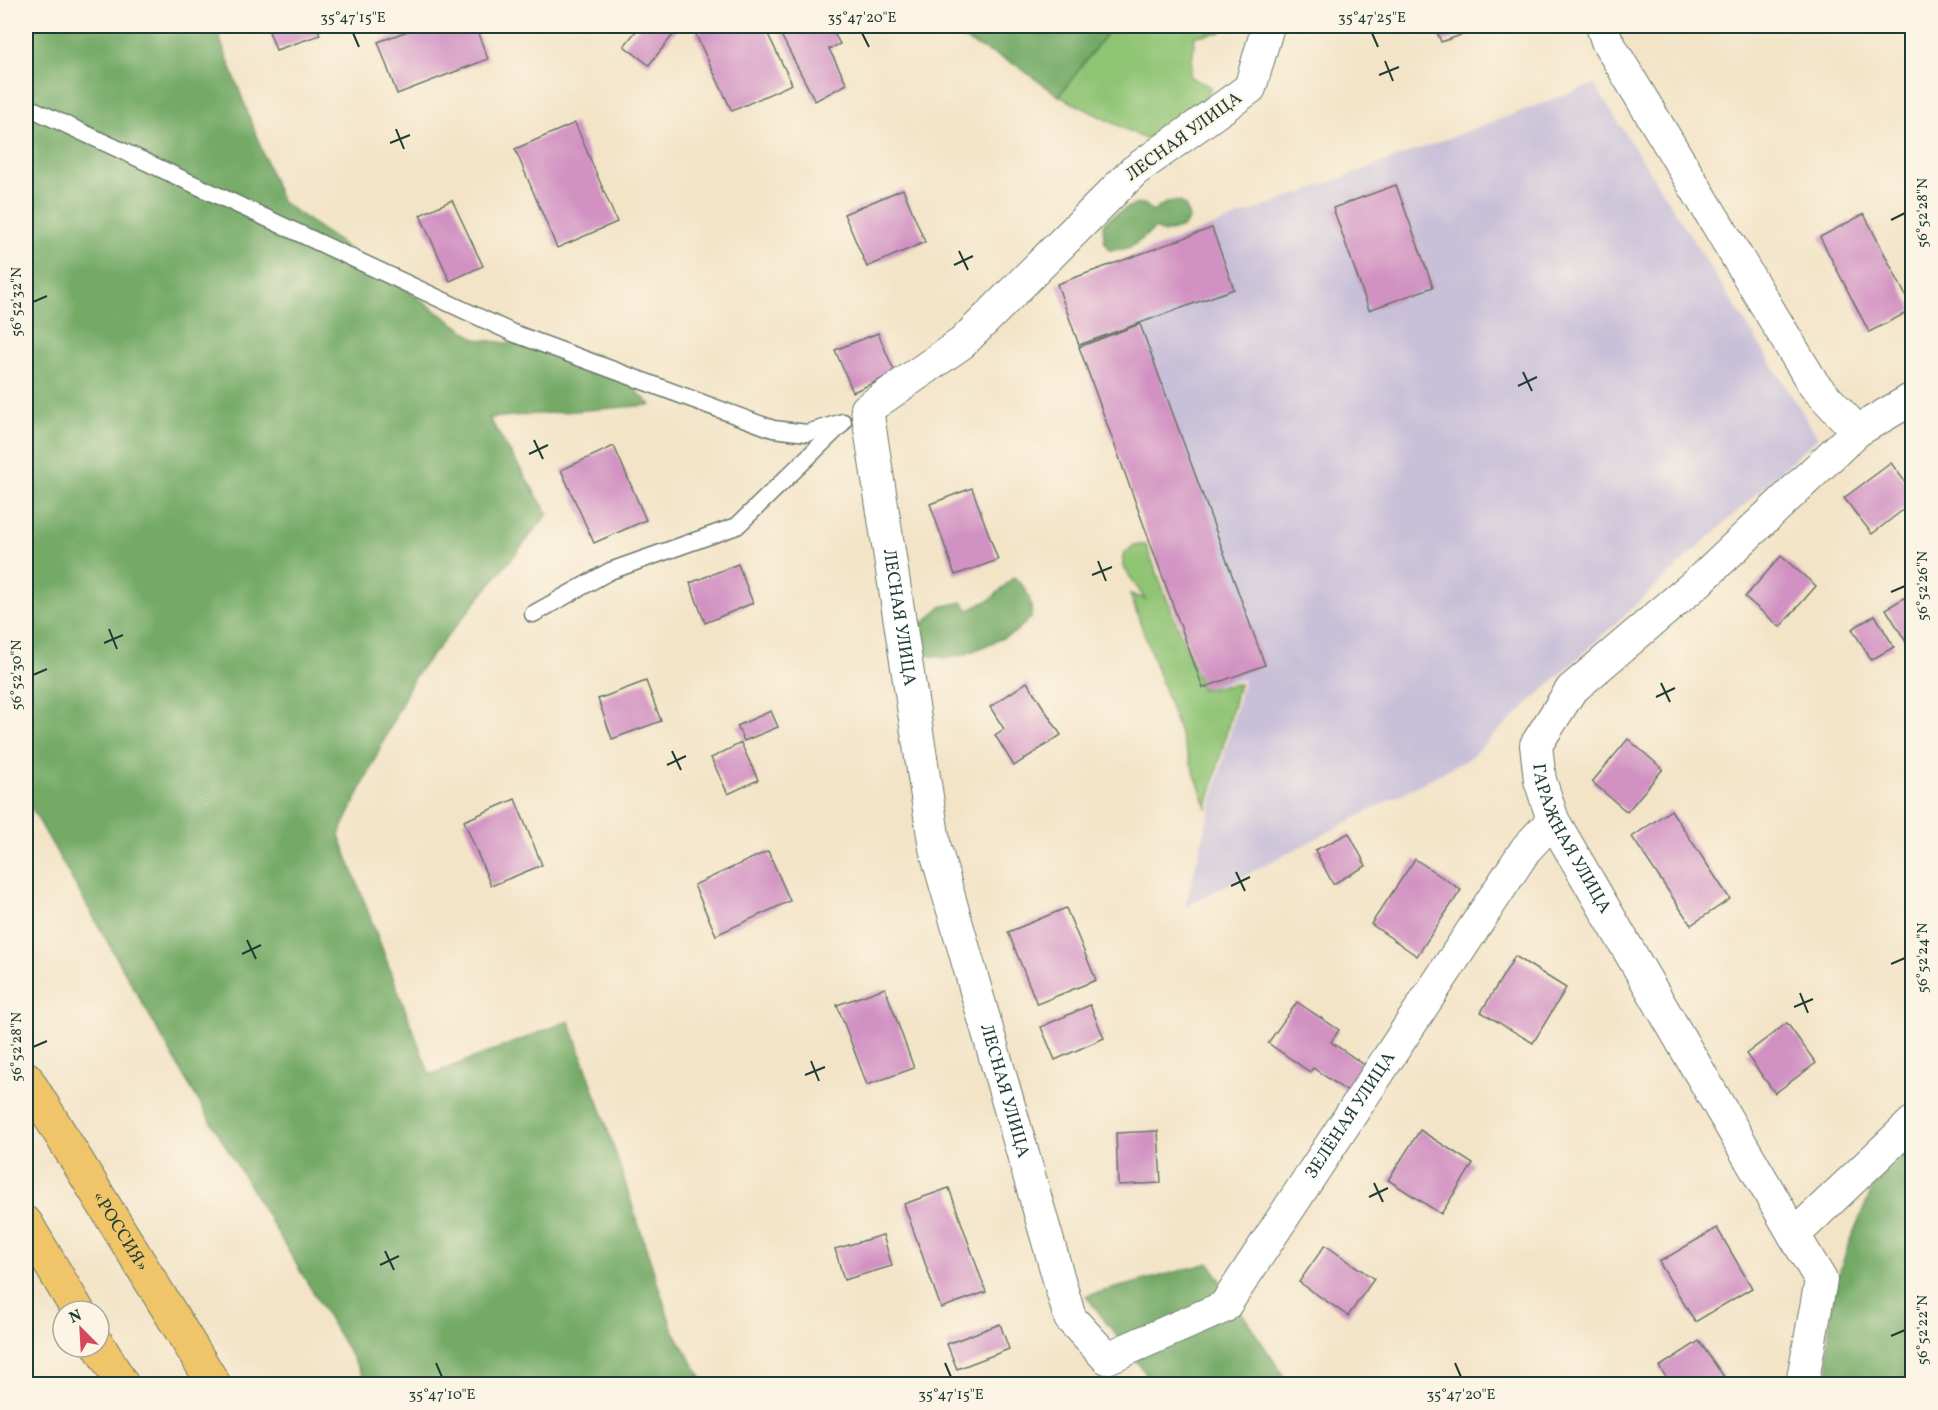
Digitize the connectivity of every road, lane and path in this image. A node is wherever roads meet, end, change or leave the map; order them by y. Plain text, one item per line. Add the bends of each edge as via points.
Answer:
1 (1268, 26) edge
2 (1602, 26) edge
3 (26, 106) edge
4 (1912, 399) edge
5 (855, 416) junction
6 (1857, 431) junction
7 (532, 614) dead end
8 (1553, 820) junction
9 (26, 1078) edge
10 (1912, 1123) edge
11 (26, 1223) edge
12 (1794, 1234) junction
13 (71, 1299) edge
14 (1107, 1358) joint
15 (107, 1359) edge
16 (122, 1384) edge
17 (214, 1384) edge
18 (1801, 1384) edge

1 - 5 street, ЛЕСНАЯ УЛИЦА via 1250,88 1134,171 962,343
2 - 6 street via 1607,41 1815,385
3 - 5 lane via 513,333 773,429 807,433
4 - 6 street, ГАРАЖНАЯ УЛИЦА
5 - 7 lane via 737,526 610,571
5 - 14 street, ЛЕСНАЯ УЛИЦА via 935,848 1070,1318
6 - 8 street, ГАРАЖНАЯ УЛИЦА via 1699,581 1571,690 1536,745 1540,780
8 - 12 street, ГАРАЖНАЯ УЛИЦА
8 - 14 street, ЗЕЛЁНАЯ УЛИЦА via 1526,849 1224,1307
9 - 17 highway, «РОССИЯ»
10 - 12 street
11 - 13 highway
12 - 18 street via 1821,1280
15 - 16 highway

